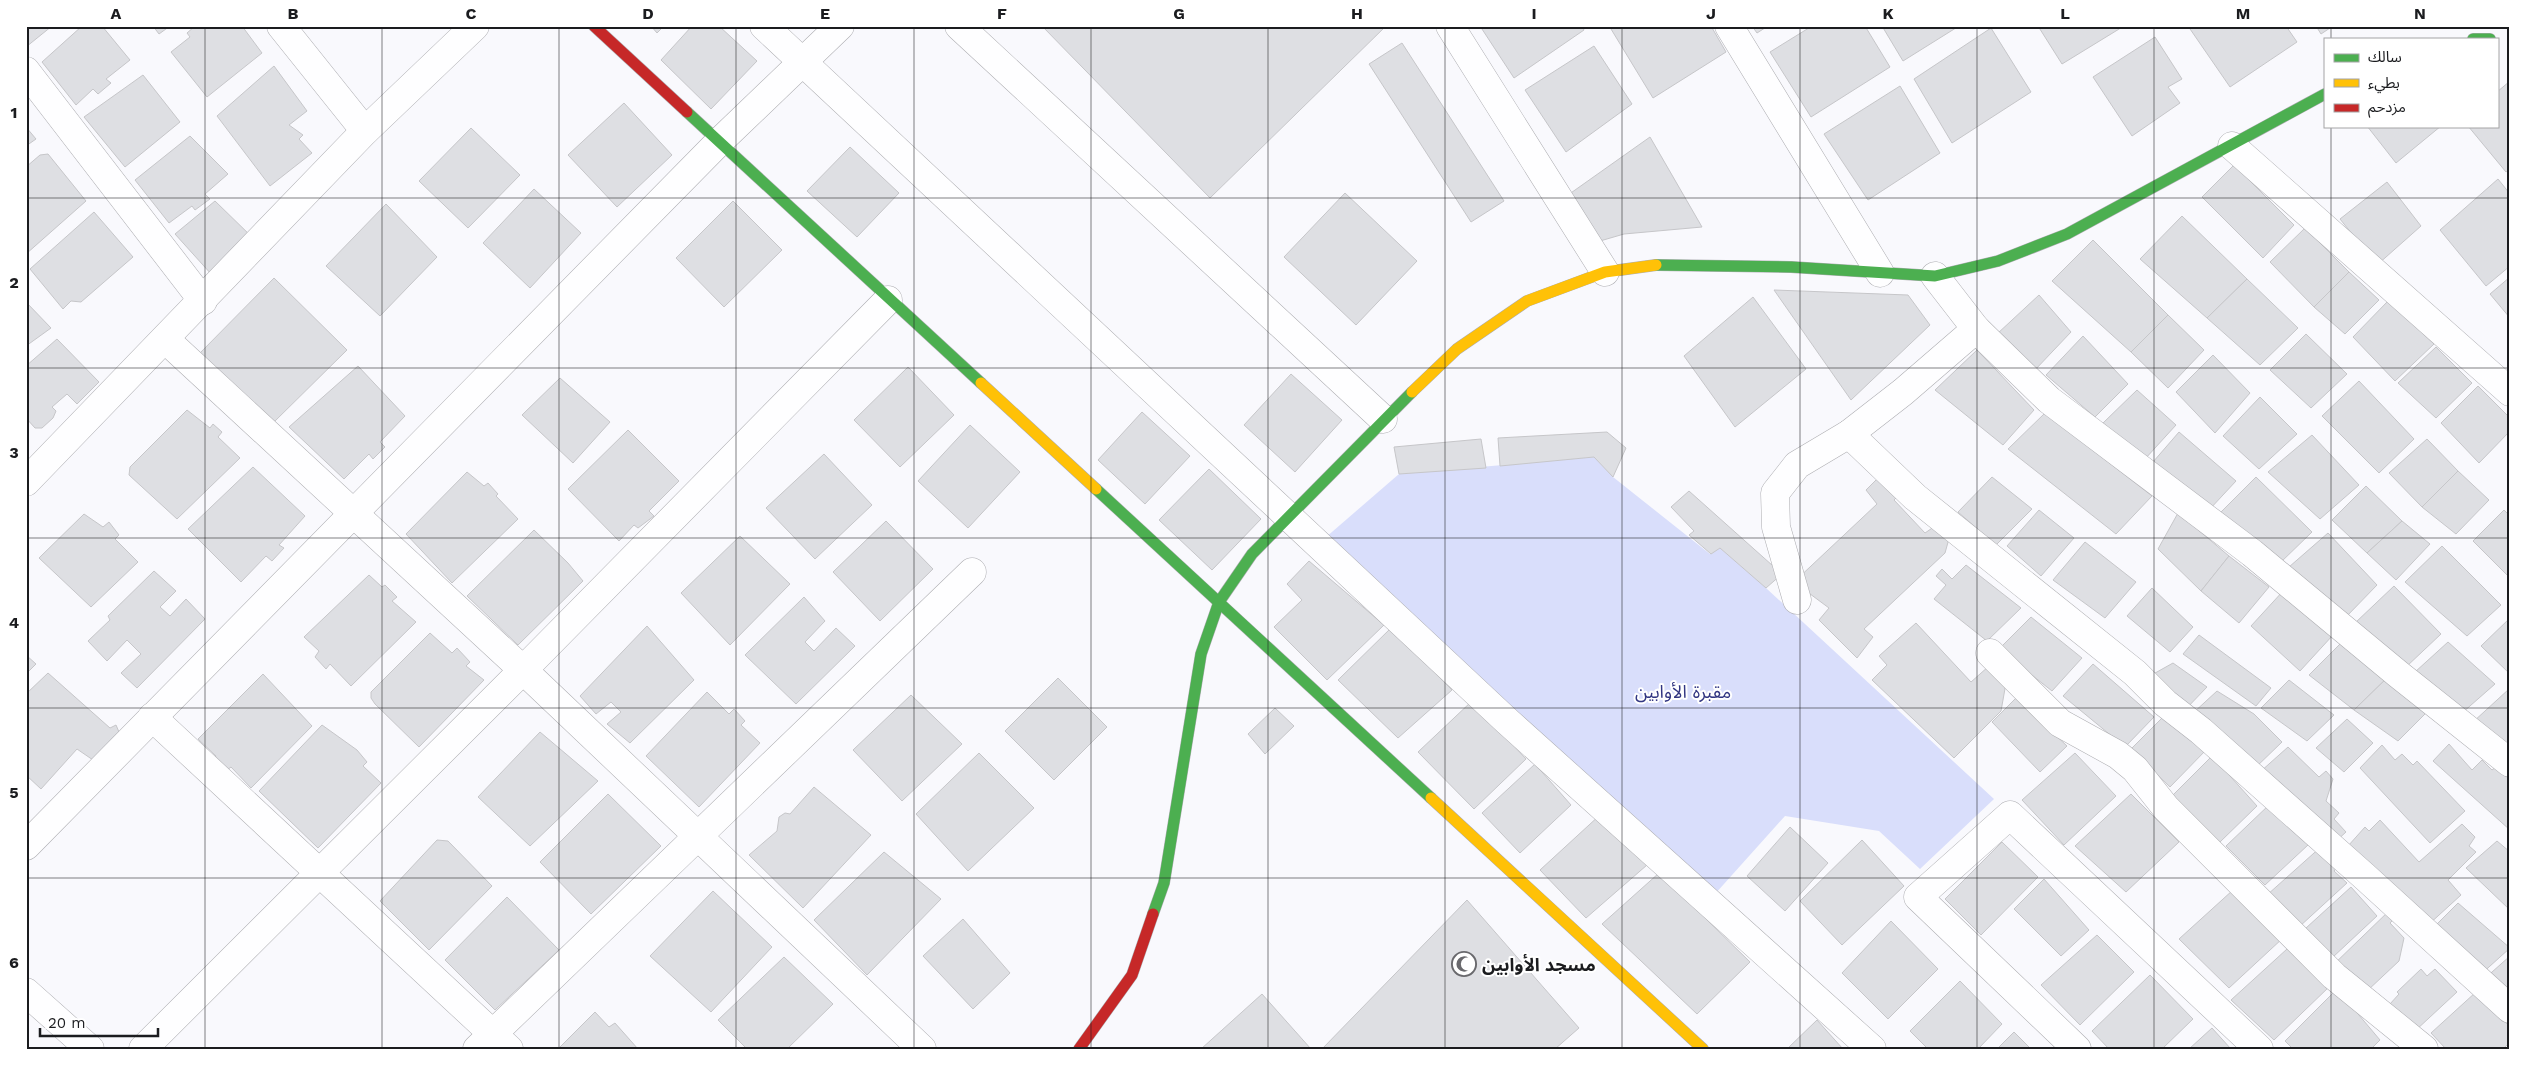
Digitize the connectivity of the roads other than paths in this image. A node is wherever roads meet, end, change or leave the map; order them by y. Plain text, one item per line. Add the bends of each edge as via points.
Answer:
1 (282, 26) edge
2 (474, 26) edge
3 (594, 26) edge
4 (764, 26) edge
5 (840, 26) edge
6 (959, 26) edge
7 (1450, 26) edge
8 (1729, 26) edge
9 (802, 63) junction
10 (26, 71) edge
11 (2324, 95) edge
12 (365, 131) junction
13 (718, 143) junction
14 (2232, 146) junction
15 (1605, 272) junction
16 (1880, 273) junction
17 (1935, 276) junction
18 (888, 300) junction
19 (203, 301) junction
20 (1976, 329) junction
21 (165, 339) junction
22 (2508, 387) edge
23 (1383, 419) junction
24 (1849, 434) junction
25 (30, 468) edge
26 (353, 513) junction
27 (1288, 516) junction
28 (972, 572) dead end
29 (1797, 600) dead end
30 (1219, 602) junction
31 (1990, 653) dead end
32 (523, 670) junction
33 (152, 717) junction
34 (2510, 762) edge
35 (697, 835) junction
36 (26, 846) edge
37 (318, 873) junction
38 (26, 992) edge
39 (2510, 1009) edge
40 (493, 1044) edge
41 (90, 1049) edge
42 (143, 1049) edge
43 (922, 1049) edge
44 (1079, 1049) edge
45 (1703, 1049) edge
46 (1872, 1049) edge
47 (2077, 1049) edge
48 (2259, 1049) edge
49 (2424, 1049) edge

1 - 12 street
2 - 12 street
3 - 13 street
4 - 9 street
5 - 9 street
6 - 23 street
7 - 15 street
8 - 16 street
9 - 13 street
9 - 27 street
10 - 19 street
11 - 14 street
12 - 19 street
13 - 18 street
13 - 26 street
14 - 17 street via 2066,234 1998,261
14 - 22 street
15 - 16 street via 1644,265 1791,267
15 - 23 street via 1527,301 1457,349
16 - 17 street
17 - 20 street
18 - 30 street
18 - 32 street
19 - 21 street
20 - 24 street via 1904,392
20 - 34 street via 2049,400 2252,553
21 - 25 street
21 - 26 street
23 - 27 street
24 - 29 street via 1797,465 1775,493 1776,527
24 - 39 street via 1915,496 2134,673
26 - 32 street
26 - 33 street
27 - 30 street via 1252,554
27 - 46 street via 1506,721
28 - 35 street
30 - 44 street via 1201,654 1164,883 1132,975
30 - 45 street
31 - 49 street via 2060,723 2118,755 2135,769 2166,808 2334,976
32 - 35 street
32 - 37 street
33 - 36 street
33 - 37 street
35 - 40 street
35 - 43 street
37 - 40 street
37 - 42 street
38 - 41 street
47 - 48 street via 1918,897 2010,815

